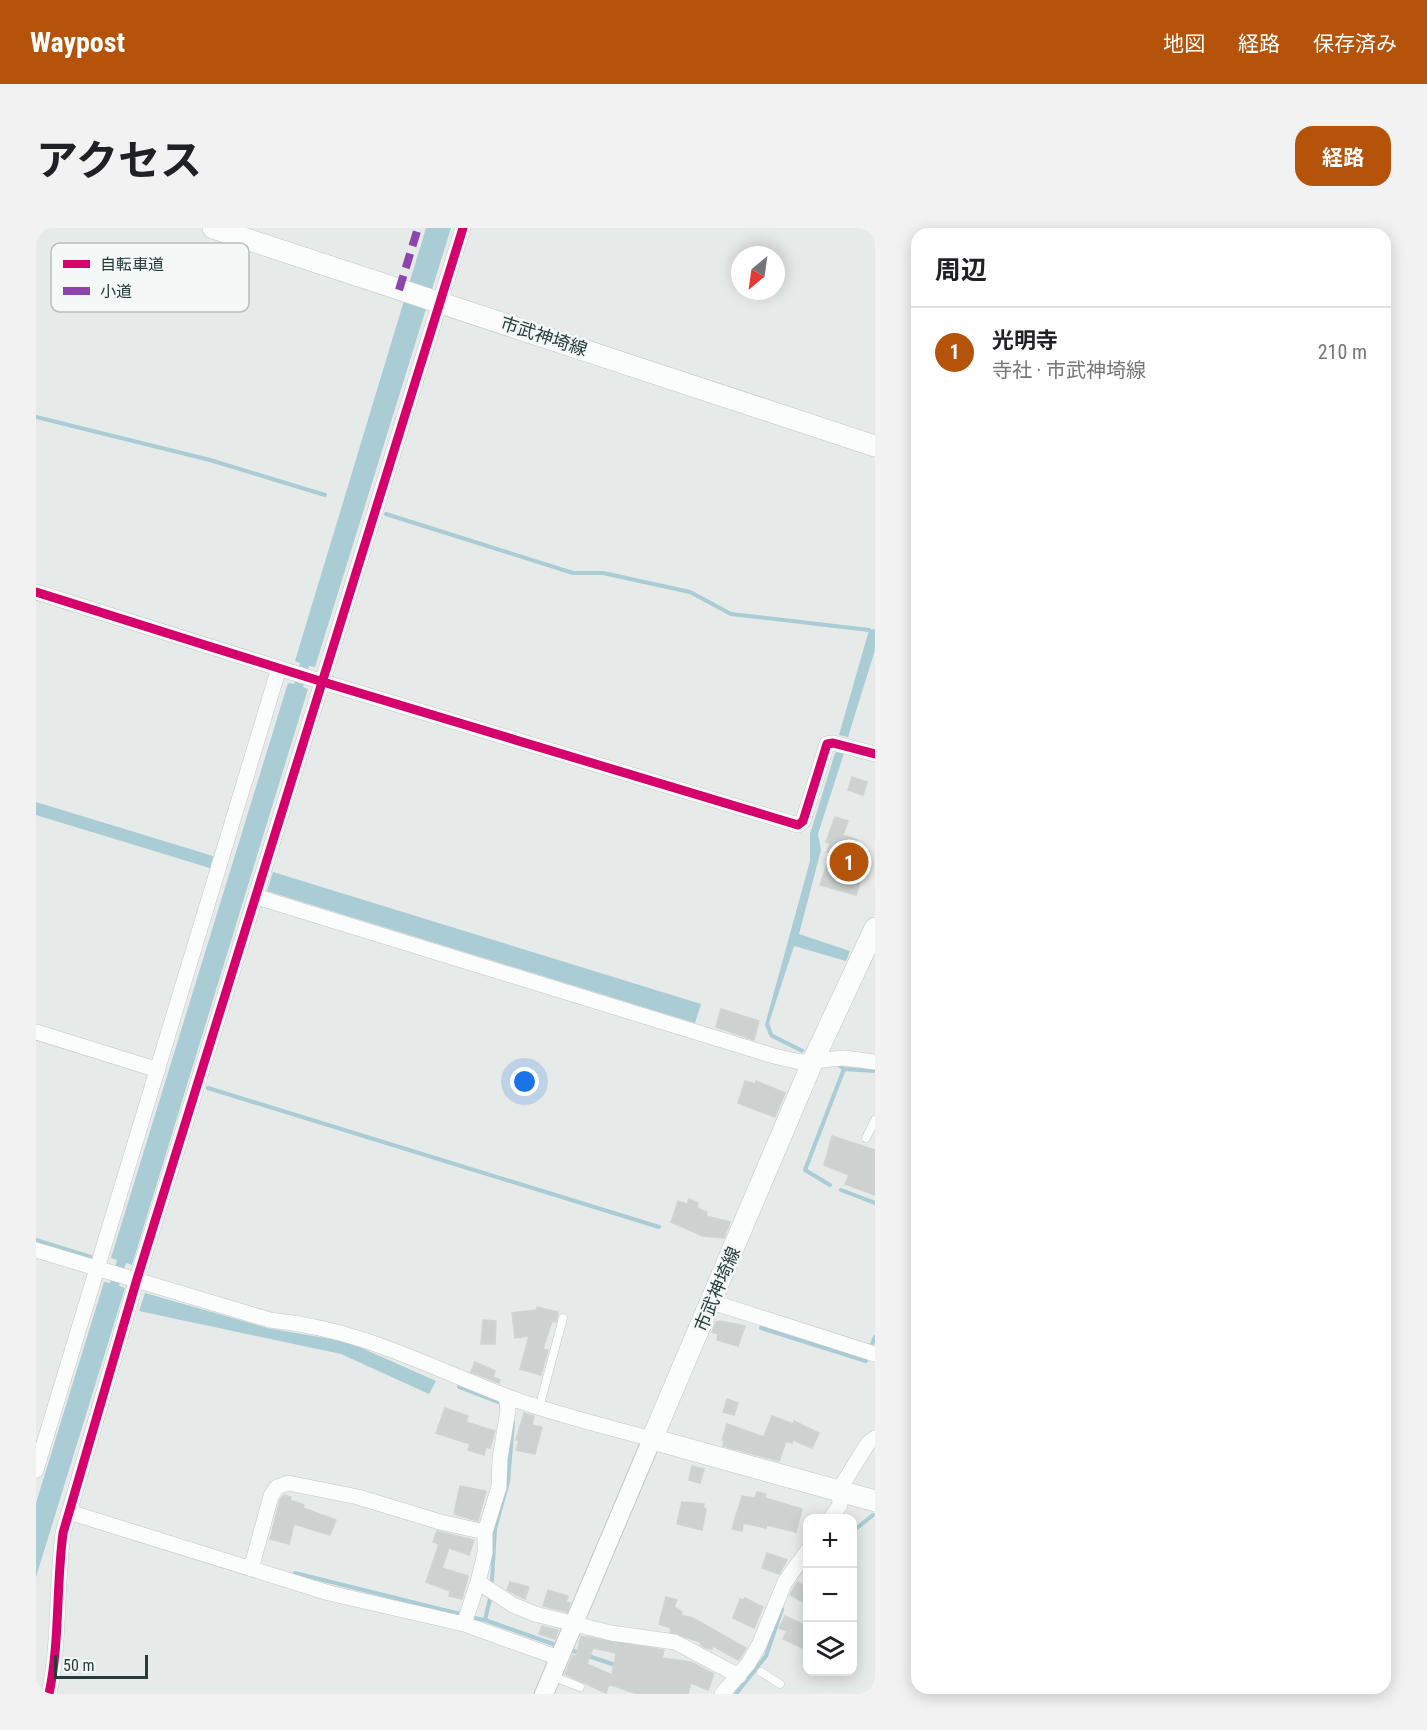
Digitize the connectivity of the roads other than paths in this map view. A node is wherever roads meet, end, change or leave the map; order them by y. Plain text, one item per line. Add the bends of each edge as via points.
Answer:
1 (213, 228) edge
2 (463, 228) edge
3 (437, 301) junction
4 (875, 446) edge
5 (36, 592) edge
6 (279, 668) junction
7 (323, 682) junction
8 (875, 754) edge
9 (257, 897) junction
10 (875, 928) edge
11 (36, 1032) edge
12 (813, 1061) junction
13 (875, 1062) edge
14 (159, 1070) junction
15 (875, 1120) edge
16 (866, 1138) dead end
17 (36, 1250) edge
18 (118, 1274) junction
19 (712, 1302) junction
20 (563, 1318) dead end
21 (875, 1354) edge
22 (506, 1396) junction
23 (539, 1408) junction
24 (652, 1438) junction
25 (875, 1438) edge
26 (36, 1470) edge
27 (839, 1490) junction
28 (875, 1501) edge
29 (69, 1512) junction
30 (834, 1514) edge
31 (485, 1533) junction
32 (803, 1556) edge
33 (251, 1569) junction
34 (478, 1582) junction
35 (464, 1624) junction
36 (574, 1624) junction
37 (559, 1658) junction
38 (761, 1672) dead end
39 (552, 1676) junction
40 (740, 1676) junction
41 (780, 1684) dead end
42 (580, 1688) dead end
43 (49, 1694) edge
44 (544, 1694) edge
45 (722, 1694) edge

1 - 3 main road, 市武神埼線
2 - 3 street
3 - 4 main road, 市武神埼線
3 - 7 street
5 - 6 street
6 - 7 street
6 - 14 street
7 - 8 street via 798,825 803,821 827,744 833,742
7 - 9 street
9 - 12 street via 774,1056
9 - 18 street
10 - 12 main road, 市武神埼線
11 - 14 street
12 - 13 street via 844,1058
12 - 19 main road, 市武神埼線
14 - 18 street
15 - 16 lane
17 - 18 street
18 - 22 street via 270,1320 311,1324 368,1340
18 - 26 street
18 - 29 street
19 - 21 street
19 - 24 main road, 市武神埼線
20 - 23 lane
22 - 23 street
22 - 31 street via 508,1410 499,1486
23 - 24 street
24 - 27 main road
24 - 36 street
25 - 27 street
27 - 28 main road
27 - 30 street via 840,1505
29 - 33 street
29 - 43 street via 57,1576 57,1636
31 - 33 street via 358,1497 288,1483 277,1487 271,1496
31 - 34 street
32 - 40 street via 785,1582 759,1645
33 - 35 street via 329,1593
34 - 35 street
34 - 36 street via 513,1605
35 - 37 street
36 - 37 street
36 - 40 street via 673,1648
37 - 39 street
38 - 41 lane
39 - 42 lane
39 - 44 street
40 - 45 street

